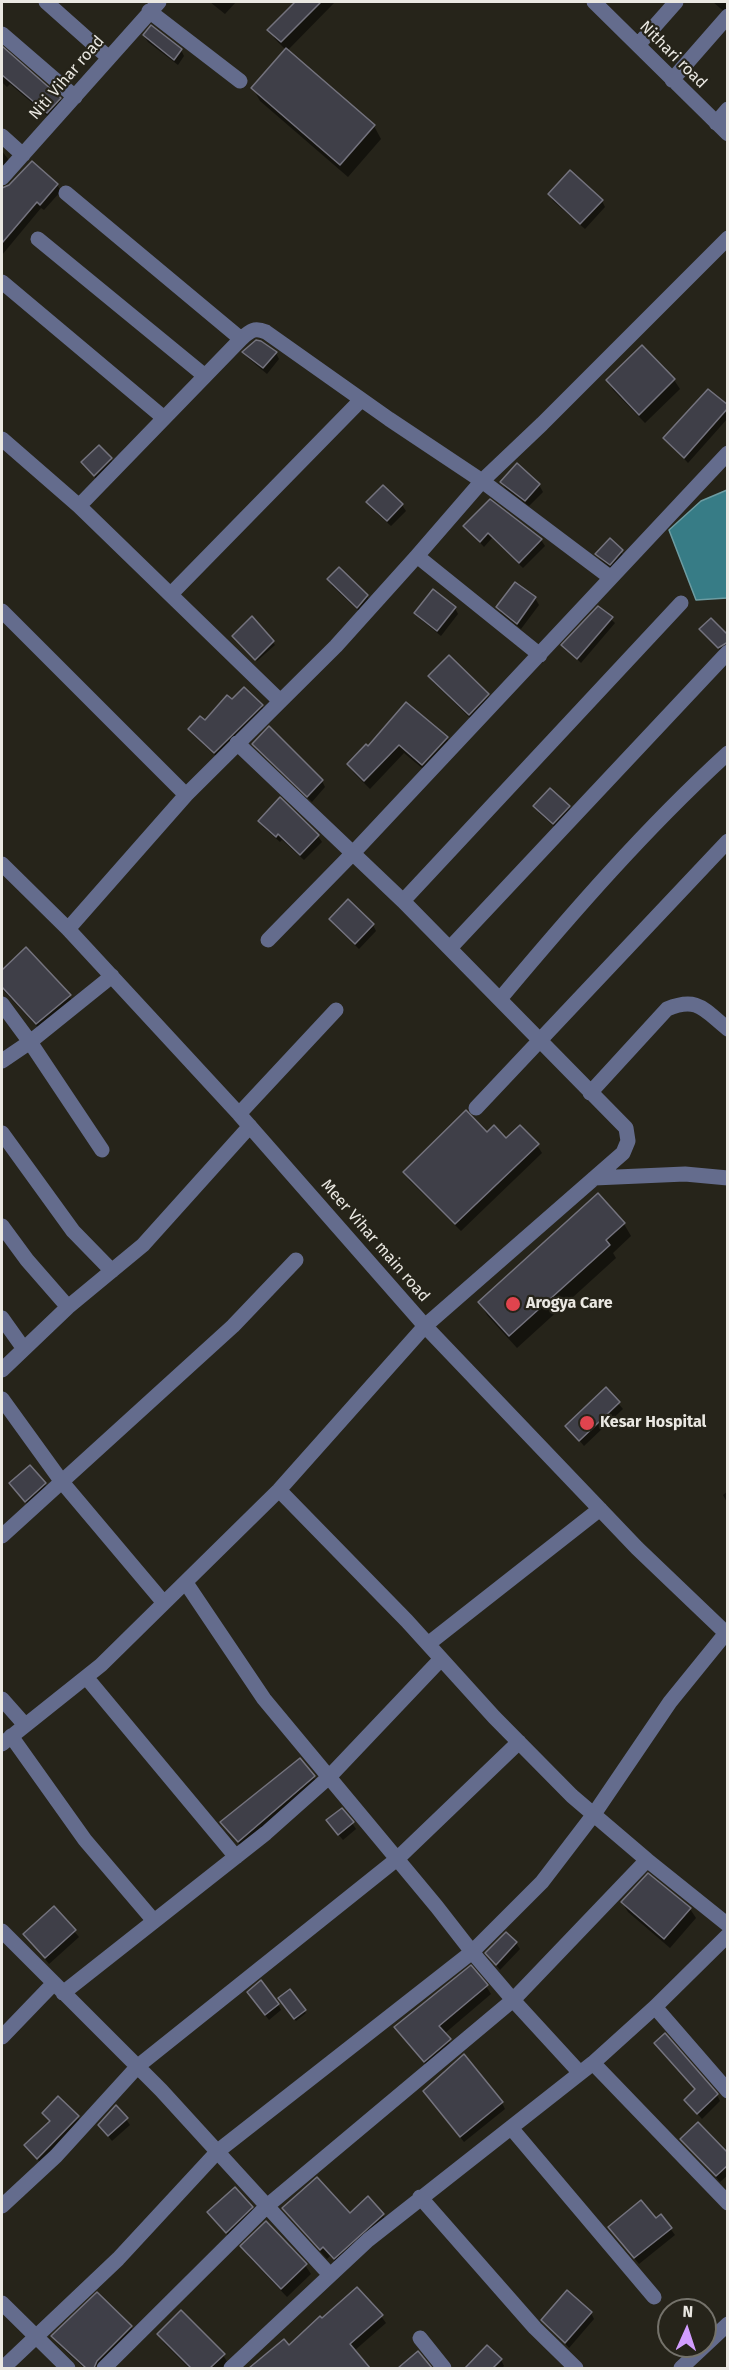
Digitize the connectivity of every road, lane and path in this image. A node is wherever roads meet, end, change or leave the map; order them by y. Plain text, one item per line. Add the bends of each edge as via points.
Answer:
1 (46, 2) edge
2 (594, 2) edge
3 (676, 2) edge
4 (154, 7) edge
5 (728, 16) edge
6 (2, 34) edge
7 (638, 45) junction
8 (109, 58) junction
9 (672, 80) junction
10 (240, 81) dead end
11 (75, 98) junction
12 (728, 109) edge
13 (716, 123) junction
14 (728, 134) edge
15 (2, 136) edge
16 (22, 155) junction
17 (2, 178) edge
18 (66, 192) dead end
19 (728, 238) edge
20 (38, 239) dead end
21 (2, 282) edge
22 (241, 339) junction
23 (205, 376) junction
24 (361, 400) junction
25 (164, 418) junction
26 (2, 439) edge
27 (728, 453) edge
28 (482, 481) junction
29 (79, 506) junction
30 (417, 556) junction
31 (611, 578) junction
32 (171, 594) junction
33 (681, 603) dead end
34 (2, 611) edge
35 (728, 652) edge
36 (540, 655) junction
37 (279, 700) junction
38 (237, 743) junction
39 (728, 753) edge
40 (186, 795) junction
41 (728, 841) edge
42 (354, 852) junction
43 (2, 864) edge
44 (403, 901) junction
45 (69, 929) junction
46 (268, 940) dead end
47 (450, 948) junction
48 (112, 976) junction
49 (500, 999) junction
50 (2, 1004) edge
51 (336, 1010) dead end
52 (728, 1029) edge
53 (540, 1039) junction
54 (30, 1042) junction
55 (2, 1060) edge
56 (590, 1093) junction
57 (476, 1108) dead end
58 (239, 1114) junction
59 (249, 1126) junction
60 (2, 1133) edge
61 (102, 1150) dead end
62 (594, 1178) junction
63 (728, 1178) edge
64 (2, 1226) edge
65 (296, 1260) dead end
66 (112, 1271) junction
67 (68, 1306) junction
68 (2, 1318) edge
69 (425, 1326) junction
70 (24, 1349) junction
71 (2, 1370) edge
72 (2, 1400) edge
73 (62, 1482) junction
74 (279, 1490) junction
75 (600, 1509) junction
76 (2, 1536) edge
77 (186, 1583) junction
78 (164, 1603) junction
79 (727, 1634) edge
80 (428, 1644) junction
81 (441, 1659) junction
82 (86, 1677) junction
83 (2, 1699) edge
84 (25, 1725) junction
85 (6, 1740) edge
86 (519, 1742) junction
87 (329, 1777) junction
88 (594, 1814) junction
89 (236, 1857) junction
90 (397, 1859) junction
91 (647, 1860) junction
92 (154, 1921) junction
93 (728, 1925) edge
94 (2, 1931) edge
95 (728, 1935) edge
96 (472, 1952) junction
97 (58, 1988) junction
98 (513, 2000) junction
99 (655, 2007) junction
100 (2, 2037) edge
101 (593, 2063) junction
102 (138, 2066) junction
103 (580, 2073) junction
104 (728, 2091) edge
105 (512, 2129) junction
106 (218, 2151) junction
107 (420, 2197) junction
108 (728, 2203) edge
109 (2, 2206) edge
110 (267, 2206) junction
111 (330, 2275) junction
112 (654, 2297) dead end
113 (2, 2303) edge
114 (728, 2324) edge
115 (36, 2337) junction
116 (420, 2338) dead end
117 (236, 2367) edge
118 (3, 2368) edge
119 (68, 2368) edge
120 (104, 2368) edge
121 (444, 2368) edge
122 (576, 2368) edge
123 (681, 2368) edge

1 - 8 street
2 - 7 street, Nithari road
3 - 7 street
4 - 8 street, Niti Vihar road
4 - 10 street
5 - 9 street
6 - 11 street
7 - 9 street, Nithari road
8 - 11 street, Niti Vihar road
9 - 13 street, Nithari road
11 - 16 street, Niti Vihar road
12 - 13 street
13 - 14 street, Nithari road
15 - 16 street
16 - 17 street, Niti Vihar road
18 - 22 street
19 - 28 street
20 - 23 street
21 - 25 street
22 - 23 street
22 - 24 street via 257,328 266,332
23 - 25 street
24 - 28 street
24 - 32 street
25 - 29 street
26 - 29 street
27 - 31 street
28 - 30 street
28 - 31 street
29 - 32 street
30 - 36 street
30 - 37 street via 336,646
31 - 36 street
32 - 37 street
33 - 44 street
34 - 40 street
35 - 47 street
36 - 42 street
37 - 38 street
38 - 40 street
38 - 42 street
39 - 49 street via 592,890
40 - 45 street
41 - 53 street
42 - 44 street
42 - 46 street
43 - 45 street, Meer Vihar main road
44 - 47 street
45 - 48 street, Meer Vihar main road
47 - 49 street
48 - 54 street
48 - 58 street, Meer Vihar main road
49 - 53 street
50 - 54 street
51 - 58 street
52 - 56 street via 698,1005 684,1002 667,1009
53 - 56 street
53 - 57 street
54 - 55 street
54 - 61 street
56 - 62 street via 626,1128 628,1141 623,1153
58 - 59 street, Meer Vihar main road
59 - 66 street via 143,1245
59 - 69 street, Meer Vihar main road
60 - 66 street via 73,1231
62 - 63 street via 685,1174
62 - 69 street
64 - 67 street
65 - 73 street via 233,1326
66 - 67 street
67 - 70 street
68 - 70 street
69 - 74 street
69 - 75 street, Meer Vihar main road
70 - 71 street
72 - 73 street
73 - 76 street
73 - 78 street
74 - 77 street
74 - 80 street
75 - 79 street, Meer Vihar main road
75 - 80 street
77 - 78 street
77 - 87 street via 264,1699
78 - 82 street
79 - 88 street via 670,1702
80 - 81 street
81 - 86 street
81 - 87 street
82 - 84 street
82 - 89 street
83 - 84 street
84 - 85 street
85 - 92 street
86 - 88 street
86 - 90 street
87 - 89 street
87 - 90 street
88 - 91 street
88 - 96 street via 542,1882
89 - 92 street
90 - 96 street
90 - 102 street
91 - 93 street
91 - 98 street
92 - 97 street
94 - 97 street
95 - 99 street
96 - 98 street
96 - 106 street
97 - 100 street
97 - 102 street
98 - 103 street
98 - 110 street
99 - 101 street
99 - 104 street
101 - 103 street
101 - 108 street
102 - 106 street
102 - 109 street via 56,2157
103 - 105 street
105 - 107 street
105 - 112 street
106 - 110 street
106 - 115 street via 118,2259
107 - 111 street
107 - 122 street via 535,2328
110 - 111 street
110 - 120 street
111 - 117 street
113 - 115 street
114 - 123 street
115 - 118 street
115 - 119 street
116 - 121 street

